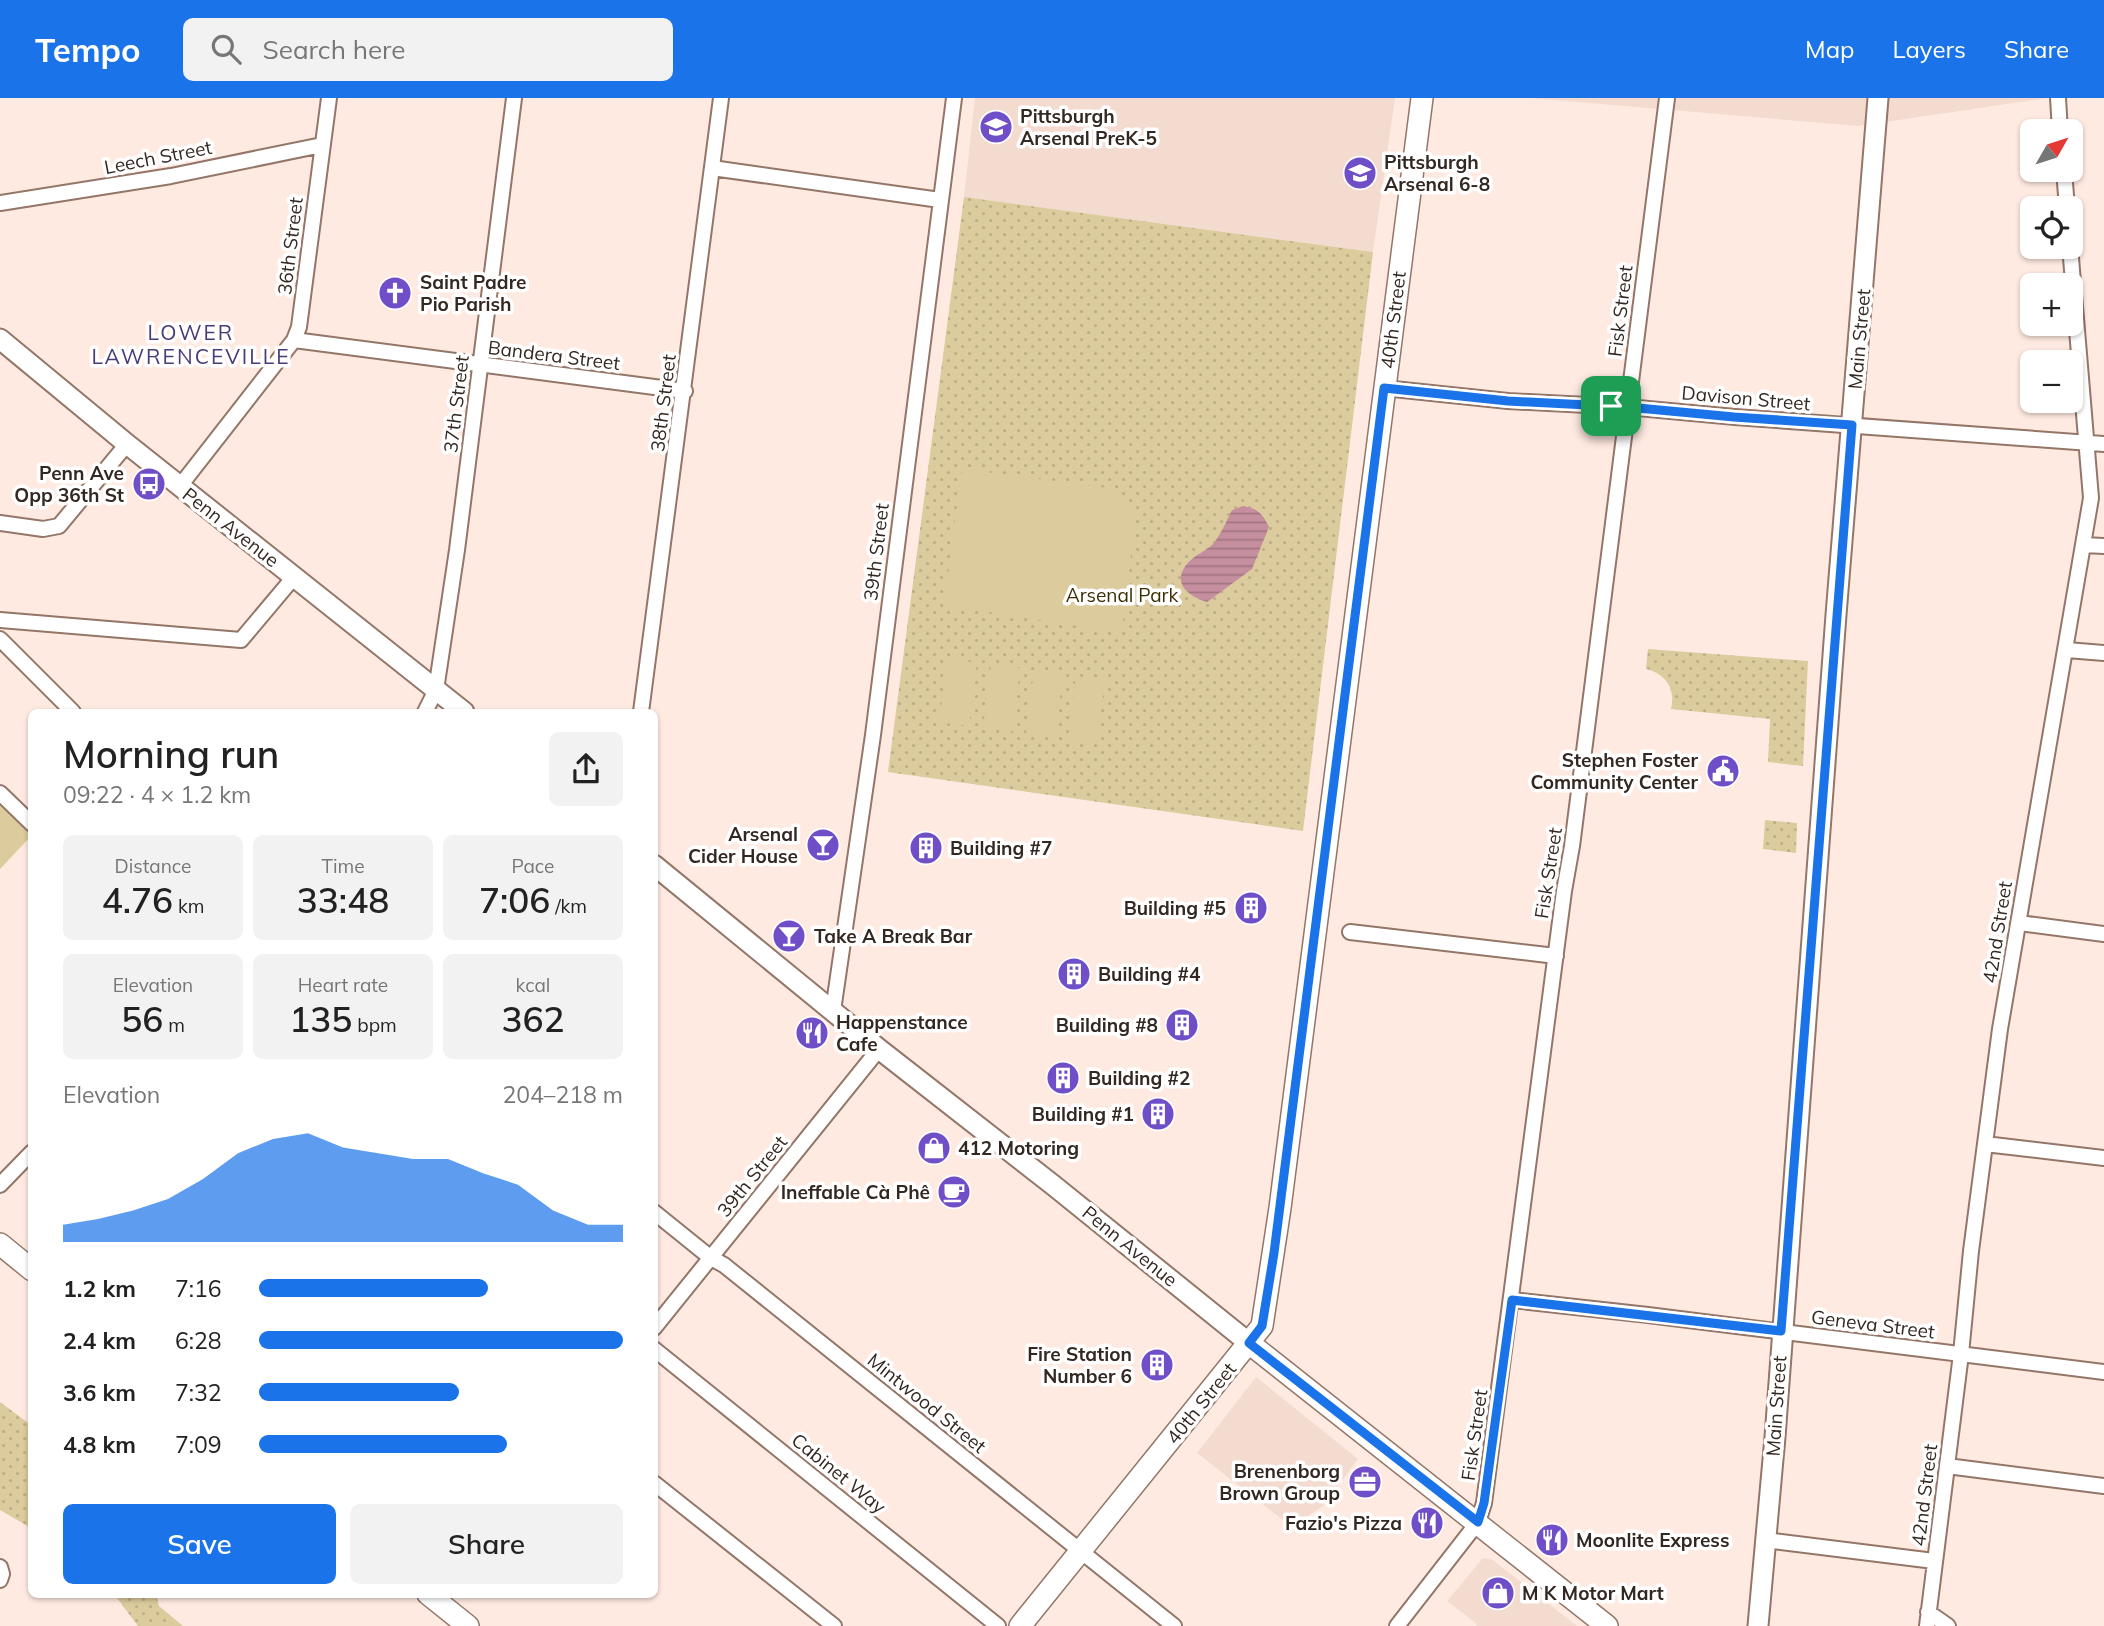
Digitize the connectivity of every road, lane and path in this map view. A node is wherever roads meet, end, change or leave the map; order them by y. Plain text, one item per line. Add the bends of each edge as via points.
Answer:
1 (330, 98) edge
2 (514, 98) edge
3 (721, 98) edge
4 (954, 98) edge
5 (1422, 98) edge
6 (1667, 98) edge
7 (1878, 98) edge
8 (2058, 98) edge
9 (2059, 119) edge
10 (323, 145) junction
11 (712, 168) junction
12 (940, 200) junction
13 (0, 203) edge
14 (2071, 259) edge
15 (0, 339) edge
16 (294, 340) junction
17 (480, 365) junction
18 (1384, 388) junction
19 (685, 391) junction
20 (1627, 407) junction
21 (1852, 425) junction
22 (2087, 442) junction
23 (2104, 443) edge
24 (127, 444) junction
25 (180, 486) junction
26 (0, 523) edge
27 (2084, 545) junction
28 (2104, 546) edge
29 (295, 577) junction
30 (0, 620) edge
31 (0, 639) edge
32 (2067, 650) junction
33 (2104, 653) edge
34 (436, 690) junction
35 (70, 709) edge
36 (426, 709) edge
37 (460, 709) edge
38 (641, 709) edge
39 (0, 793) edge
40 (28, 820) edge
41 (658, 868) edge
42 (2019, 923) junction
43 (1350, 932) dead end
44 (2104, 934) edge
45 (1556, 956) junction
46 (833, 1011) junction
47 (879, 1049) junction
48 (1985, 1144) junction
49 (28, 1156) edge
50 (2104, 1158) edge
51 (0, 1185) edge
52 (658, 1215) edge
53 (0, 1244) edge
54 (711, 1258) junction
55 (28, 1267) edge
56 (1512, 1300) junction
57 (658, 1323) edge
58 (1781, 1331) junction
59 (1249, 1343) junction
60 (658, 1352) edge
61 (1961, 1354) junction
62 (2104, 1372) edge
63 (1947, 1466) junction
64 (658, 1486) edge
65 (2104, 1486) edge
66 (1478, 1522) junction
67 (1765, 1540) junction
68 (1081, 1551) junction
69 (1934, 1562) junction
70 (0, 1567) edge
71 (0, 1580) edge
72 (437, 1598) edge
73 (1928, 1619) edge
74 (468, 1626) edge
75 (834, 1626) edge
76 (998, 1626) edge
77 (1020, 1626) edge
78 (1174, 1626) edge
79 (1397, 1626) edge
80 (1607, 1626) edge
81 (1758, 1626) edge
82 (1948, 1626) edge

1 - 10 street, 36th Street
2 - 17 street, 37th Street
3 - 11 street, 38th Street
4 - 12 street, 39th Street
5 - 18 main road, 40th Street
6 - 20 street, Fisk Street
7 - 21 street, Main Street
8 - 9 street
10 - 13 street, Leech Street via 171,176
10 - 16 street, 36th Street
11 - 12 street
11 - 19 street, 38th Street
12 - 46 street, 39th Street via 873,735
14 - 22 street, 42nd Street
15 - 24 street, Penn Avenue
16 - 17 street, Bandera Street
16 - 25 street, 36th Street
17 - 19 street, Bandera Street
17 - 34 street, 37th Street
18 - 20 street, Davison Street
18 - 59 main road, 40th Street via 1274,1253 1262,1326
19 - 38 street, 38th Street
20 - 21 street, Davison Street
20 - 45 street, Fisk Street
21 - 22 street, Davison Street
21 - 58 street, Main Street
22 - 23 street, Davison Street
22 - 27 street, 42nd Street via 2091,498
24 - 25 street, Penn Avenue
24 - 26 street via 59,526 43,529
25 - 29 street, Penn Avenue
27 - 28 street
27 - 32 street, 42nd Street
29 - 30 street via 241,640
29 - 34 street, Penn Avenue
31 - 35 street
32 - 33 street
32 - 42 street, 42nd Street
34 - 36 street, 37th Street
34 - 37 street, Penn Avenue
39 - 40 street
41 - 46 street, Penn Avenue
42 - 44 street
42 - 48 street, 42nd Street
43 - 45 street
45 - 56 street, Fisk Street
46 - 47 street, Penn Avenue
47 - 54 street, 39th Street
47 - 59 street, Penn Avenue
48 - 50 street
48 - 61 street, 42nd Street
49 - 51 street
52 - 54 street, Mintwood Street
53 - 55 main road
54 - 57 street, 39th Street
54 - 68 street, Mintwood Street
56 - 58 street, Geneva Street
56 - 66 street, Fisk Street
58 - 61 street, Geneva Street
58 - 67 street, Main Street
59 - 66 main road, Penn Avenue
59 - 68 main road, 40th Street
60 - 76 street, Cabinet Way
61 - 62 street, Geneva Street
61 - 63 street, 42nd Street
63 - 65 street
63 - 69 street, 42nd Street
64 - 75 street
66 - 79 street, Fisk Street
66 - 80 main road, Penn Avenue
67 - 69 street
67 - 81 street, Main Street
68 - 77 main road, 40th Street
68 - 78 street, Mintwood Street
69 - 73 street, 42nd Street
70 - 71 street
72 - 74 main road
73 - 82 street

